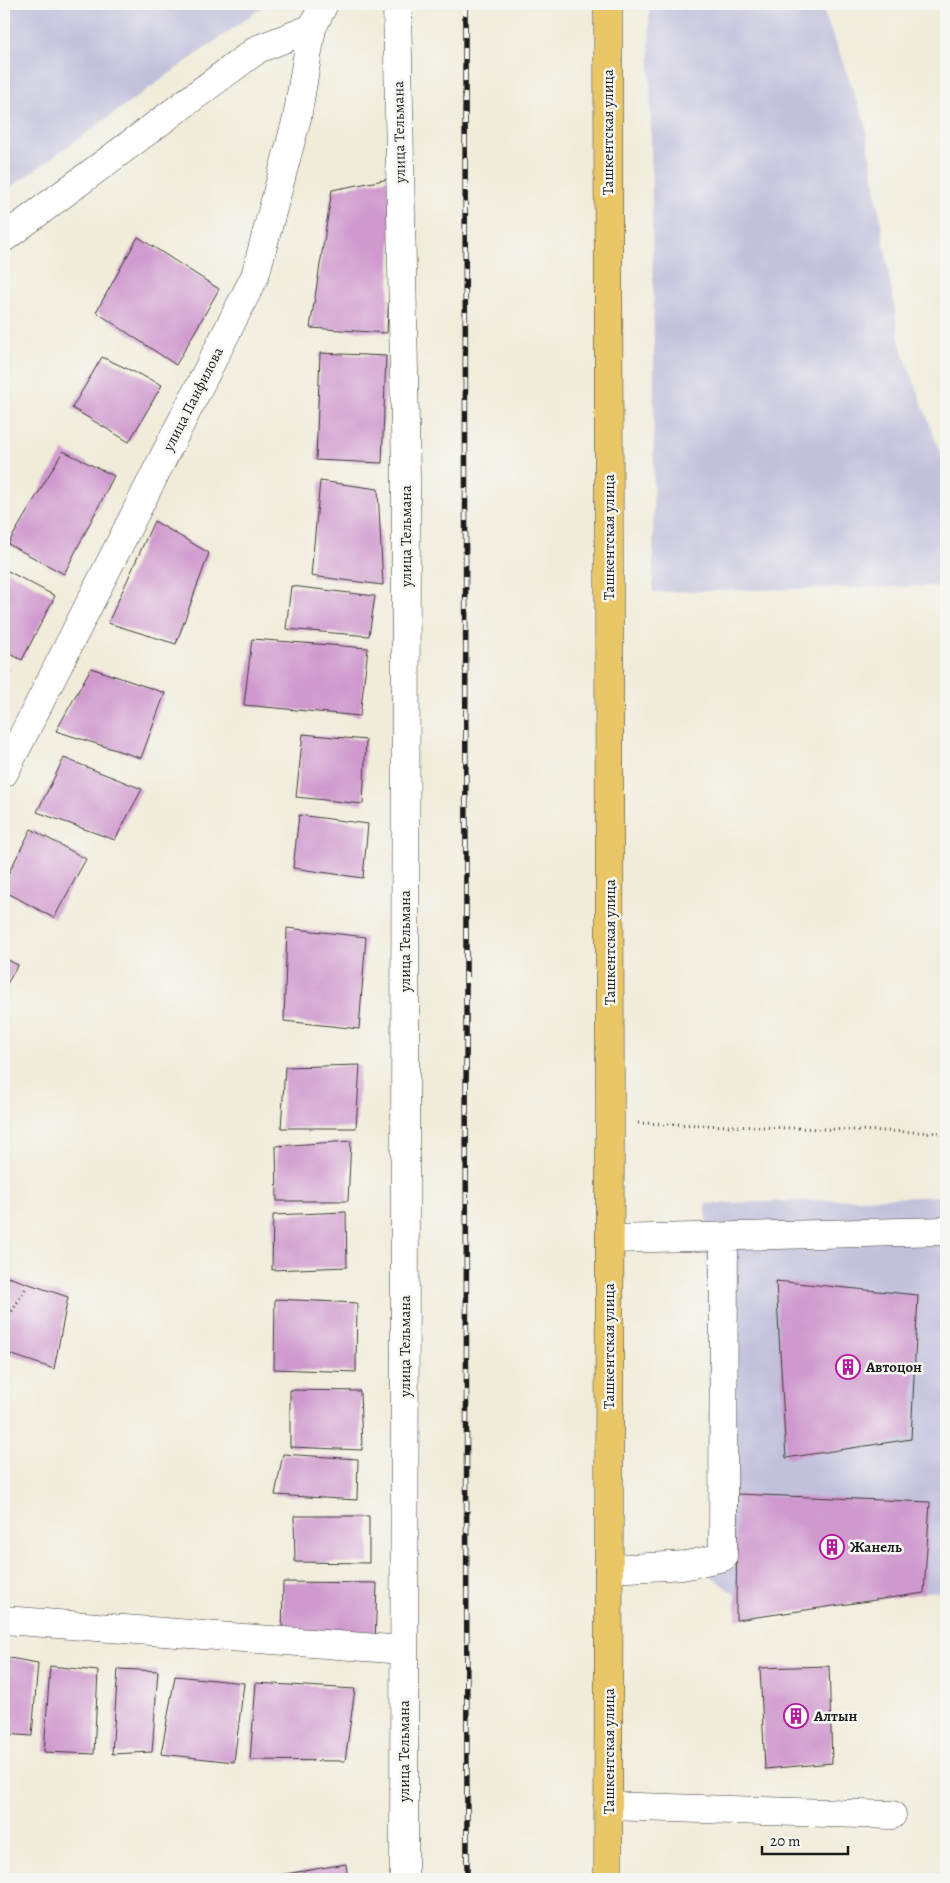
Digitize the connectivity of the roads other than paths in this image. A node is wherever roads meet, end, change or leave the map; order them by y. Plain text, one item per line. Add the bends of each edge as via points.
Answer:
1 (324, 4) edge
2 (397, 4) edge
3 (608, 4) edge
4 (312, 28) junction
5 (4, 238) edge
6 (4, 773) edge
7 (946, 1231) edge
8 (724, 1237) junction
9 (610, 1239) junction
10 (609, 1569) junction
11 (4, 1620) edge
12 (404, 1650) junction
13 (608, 1806) junction
14 (892, 1815) dead end
15 (404, 1879) edge
16 (608, 1879) edge

1 - 4 street, улица Панфилова
2 - 12 street, улица Тельмана via 406,477
3 - 9 main road, Ташкентская улица
4 - 5 street via 258,49
4 - 6 street, улица Панфилова via 297,118 255,276
7 - 8 street
8 - 9 street
8 - 10 street via 723,1557 687,1566
9 - 10 main road, Ташкентская улица
10 - 13 main road, Ташкентская улица
11 - 12 street
12 - 15 street, улица Тельмана
13 - 14 street
13 - 16 main road, Ташкентская улица

